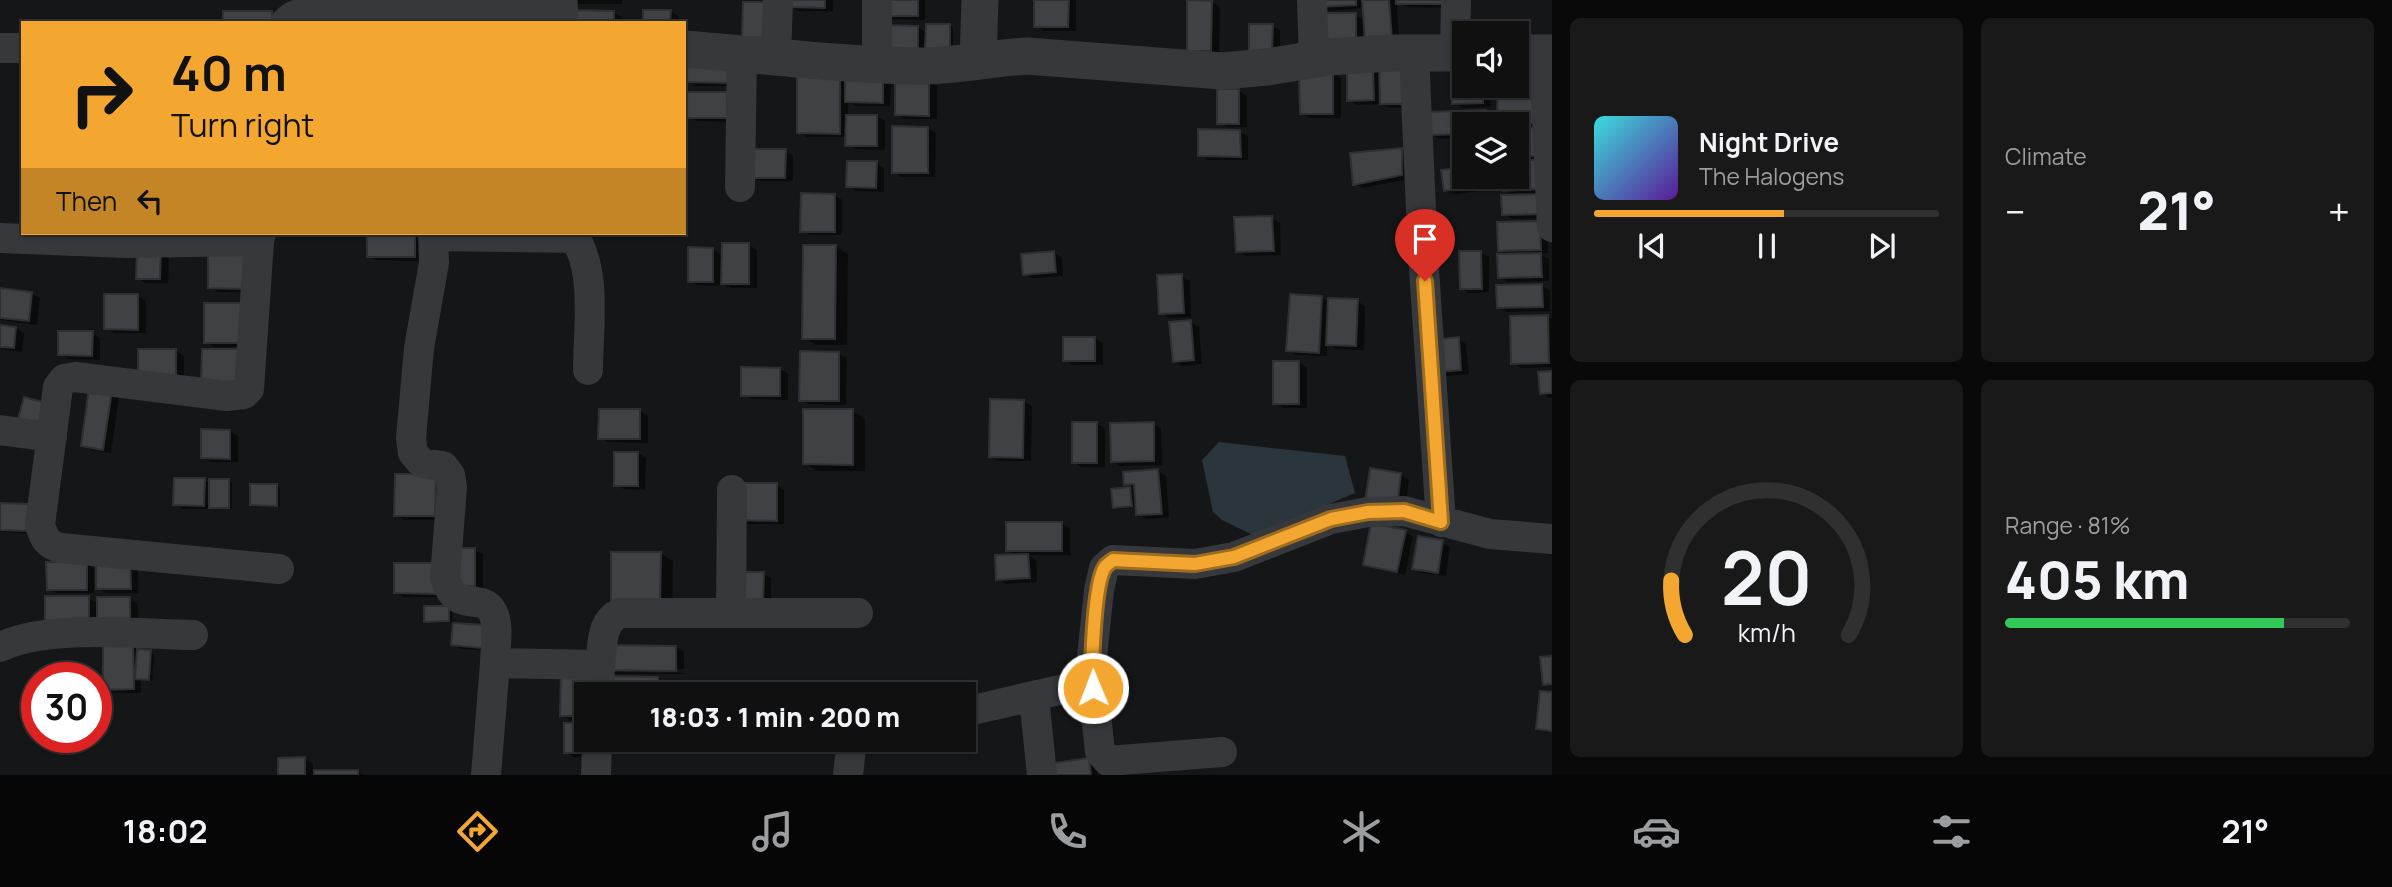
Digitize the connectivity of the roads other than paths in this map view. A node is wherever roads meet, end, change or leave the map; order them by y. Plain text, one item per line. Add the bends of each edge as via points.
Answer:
1 (778, 0) edge
2 (877, 0) edge
3 (980, 0) edge
4 (1312, 0) edge
5 (1456, 0) edge
6 (559, 12) edge
7 (287, 21) edge
8 (1458, 21) edge
9 (0, 48) edge
10 (21, 48) edge
11 (686, 49) edge
12 (1414, 53) junction
13 (1452, 53) edge
14 (1538, 53) edge
15 (759, 55) junction
16 (1314, 59) junction
17 (978, 61) junction
18 (877, 64) junction
19 (740, 187) dead end
20 (1552, 227) edge
21 (433, 235) edge
22 (574, 235) edge
23 (260, 237) edge
24 (0, 238) edge
25 (588, 370) dead end
26 (0, 430) edge
27 (52, 437) junction
28 (732, 490) dead end
29 (1441, 522) junction
30 (1552, 539) edge
31 (279, 569) dead end
32 (731, 613) junction
33 (858, 614) dead end
34 (193, 635) dead end
35 (0, 647) edge
36 (495, 663) junction
37 (600, 665) junction
38 (1091, 666) junction
39 (599, 682) edge
40 (1034, 697) junction
41 (976, 709) edge
42 (597, 752) edge
43 (851, 752) edge
44 (1222, 752) dead end
45 (486, 775) edge
46 (596, 775) edge
47 (848, 775) edge
48 (1042, 775) edge

1 - 15 street
2 - 18 street
3 - 17 street
4 - 16 street
5 - 8 street
6 - 7 street via 325,10 299,13
9 - 10 street
11 - 15 street
12 - 13 street
12 - 16 street
12 - 29 street
14 - 20 street
15 - 18 street
15 - 19 street
16 - 17 street via 1222,71 1027,55
17 - 18 street
21 - 36 street via 434,263 419,348 413,453 422,463 443,466 450,475 445,578 457,599 492,611
22 - 25 street via 584,253 589,278
23 - 24 street via 127,243
23 - 27 street via 249,389 244,394 64,379 58,387
26 - 27 street
27 - 31 street via 40,525 51,546
28 - 32 street
29 - 30 street via 1490,534
29 - 38 street via 1404,511 1368,512 1331,519 1234,557 1195,564 1113,560 1104,568 1099,590
32 - 33 street
32 - 37 street via 620,613 605,627
34 - 35 street via 84,633 37,637
36 - 37 street
36 - 45 street
37 - 39 street
38 - 40 street via 1084,681
38 - 44 street via 1100,752 1108,761
40 - 41 street
40 - 48 street
42 - 46 street
43 - 47 street

